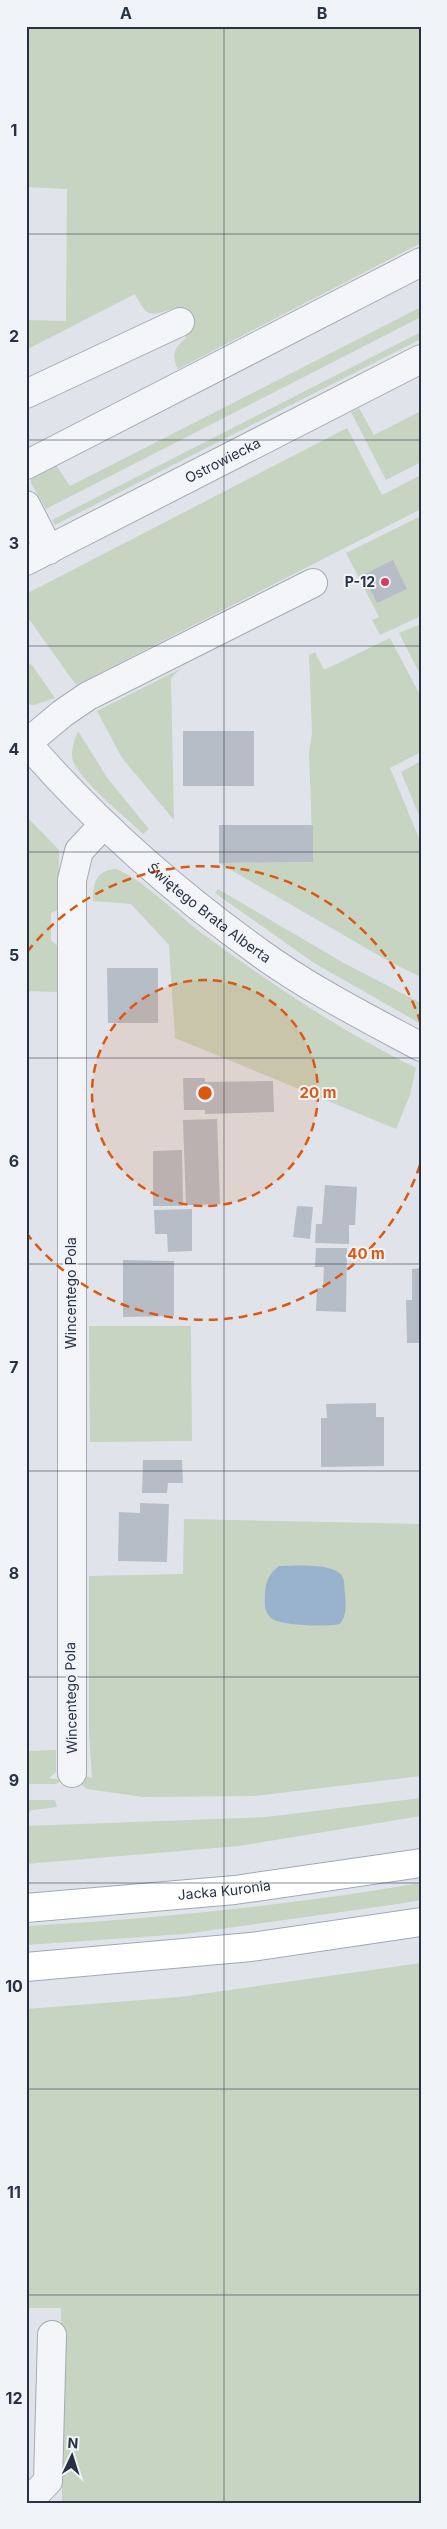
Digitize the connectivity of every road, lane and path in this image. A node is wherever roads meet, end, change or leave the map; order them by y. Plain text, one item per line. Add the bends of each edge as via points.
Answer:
1 (421, 262) edge
2 (180, 322) dead end
3 (421, 359) edge
4 (26, 394) edge
5 (26, 465) edge
6 (26, 505) edge
7 (38, 555) edge
8 (313, 583) dead end
9 (27, 743) edge
10 (104, 824) junction
11 (421, 1047) edge
12 (72, 1773) dead end
13 (421, 1863) edge
14 (26, 1908) edge
15 (421, 1922) edge
16 (26, 1967) edge
17 (52, 2335) dead end
18 (27, 2503) edge

1 - 5 street
2 - 4 street
3 - 7 street, Ostrowiecka
6 - 7 street
8 - 9 street via 88,696
9 - 10 street, Świętego Brata Alberta
10 - 11 street, Świętego Brata Alberta via 181,892 261,954
10 - 12 street, Wincentego Pola via 79,851 72,880
13 - 14 main road, Jacka Kuronia via 235,1890
15 - 16 main road via 251,1947
17 - 18 street via 48,2481

